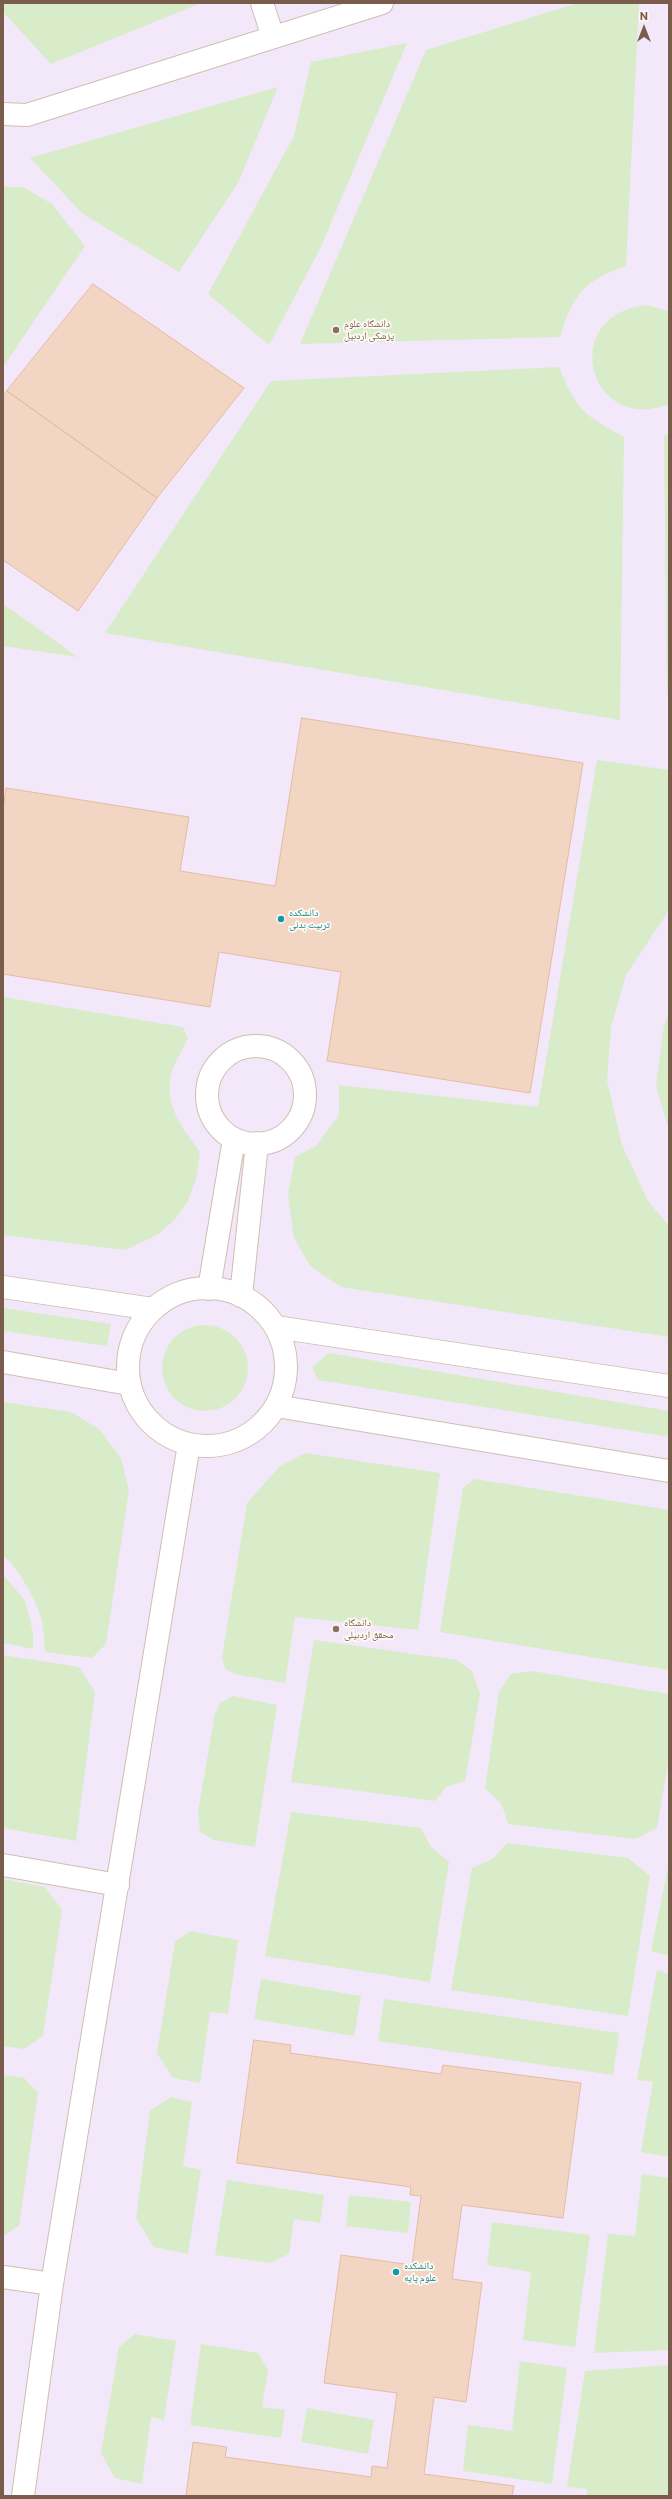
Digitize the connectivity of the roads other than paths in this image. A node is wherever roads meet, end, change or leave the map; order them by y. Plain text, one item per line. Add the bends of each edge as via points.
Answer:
1 (262, 3) edge
2 (382, 3) edge
3 (273, 37) junction
4 (3, 114) edge
5 (234, 1139) junction
6 (257, 1143) junction
7 (3, 1287) edge
8 (209, 1289) junction
9 (241, 1296) junction
10 (153, 1309) junction
11 (276, 1327) junction
12 (3, 1362) edge
13 (129, 1384) junction
14 (669, 1386) edge
15 (276, 1406) junction
16 (189, 1444) junction
17 (669, 1471) edge
18 (3, 1864) edge
19 (118, 1885) junction
20 (3, 2277) edge
21 (52, 2284) junction
22 (23, 2496) edge

1 - 3 street
2 - 3 street
3 - 4 street via 27,115
5 - 6 street
5 - 6 street via 221,1129 212,1116 207,1101 208,1085 213,1070 230,1054 252,1046 268,1048 283,1054 296,1066 303,1080 305,1096 302,1113 293,1127 280,1138
5 - 8 street
6 - 9 street
7 - 10 street
8 - 9 street via 219,1289
8 - 10 street via 195,1289 173,1295
9 - 11 street via 261,1309
10 - 13 street via 136,1330 128,1356
11 - 14 street
11 - 15 street via 285,1353 285,1380
12 - 13 street
13 - 16 street via 139,1409 157,1429
15 - 16 street via 259,1427 235,1441 208,1446
15 - 17 street
16 - 19 street
18 - 19 street
19 - 21 street
20 - 21 street
21 - 22 street

